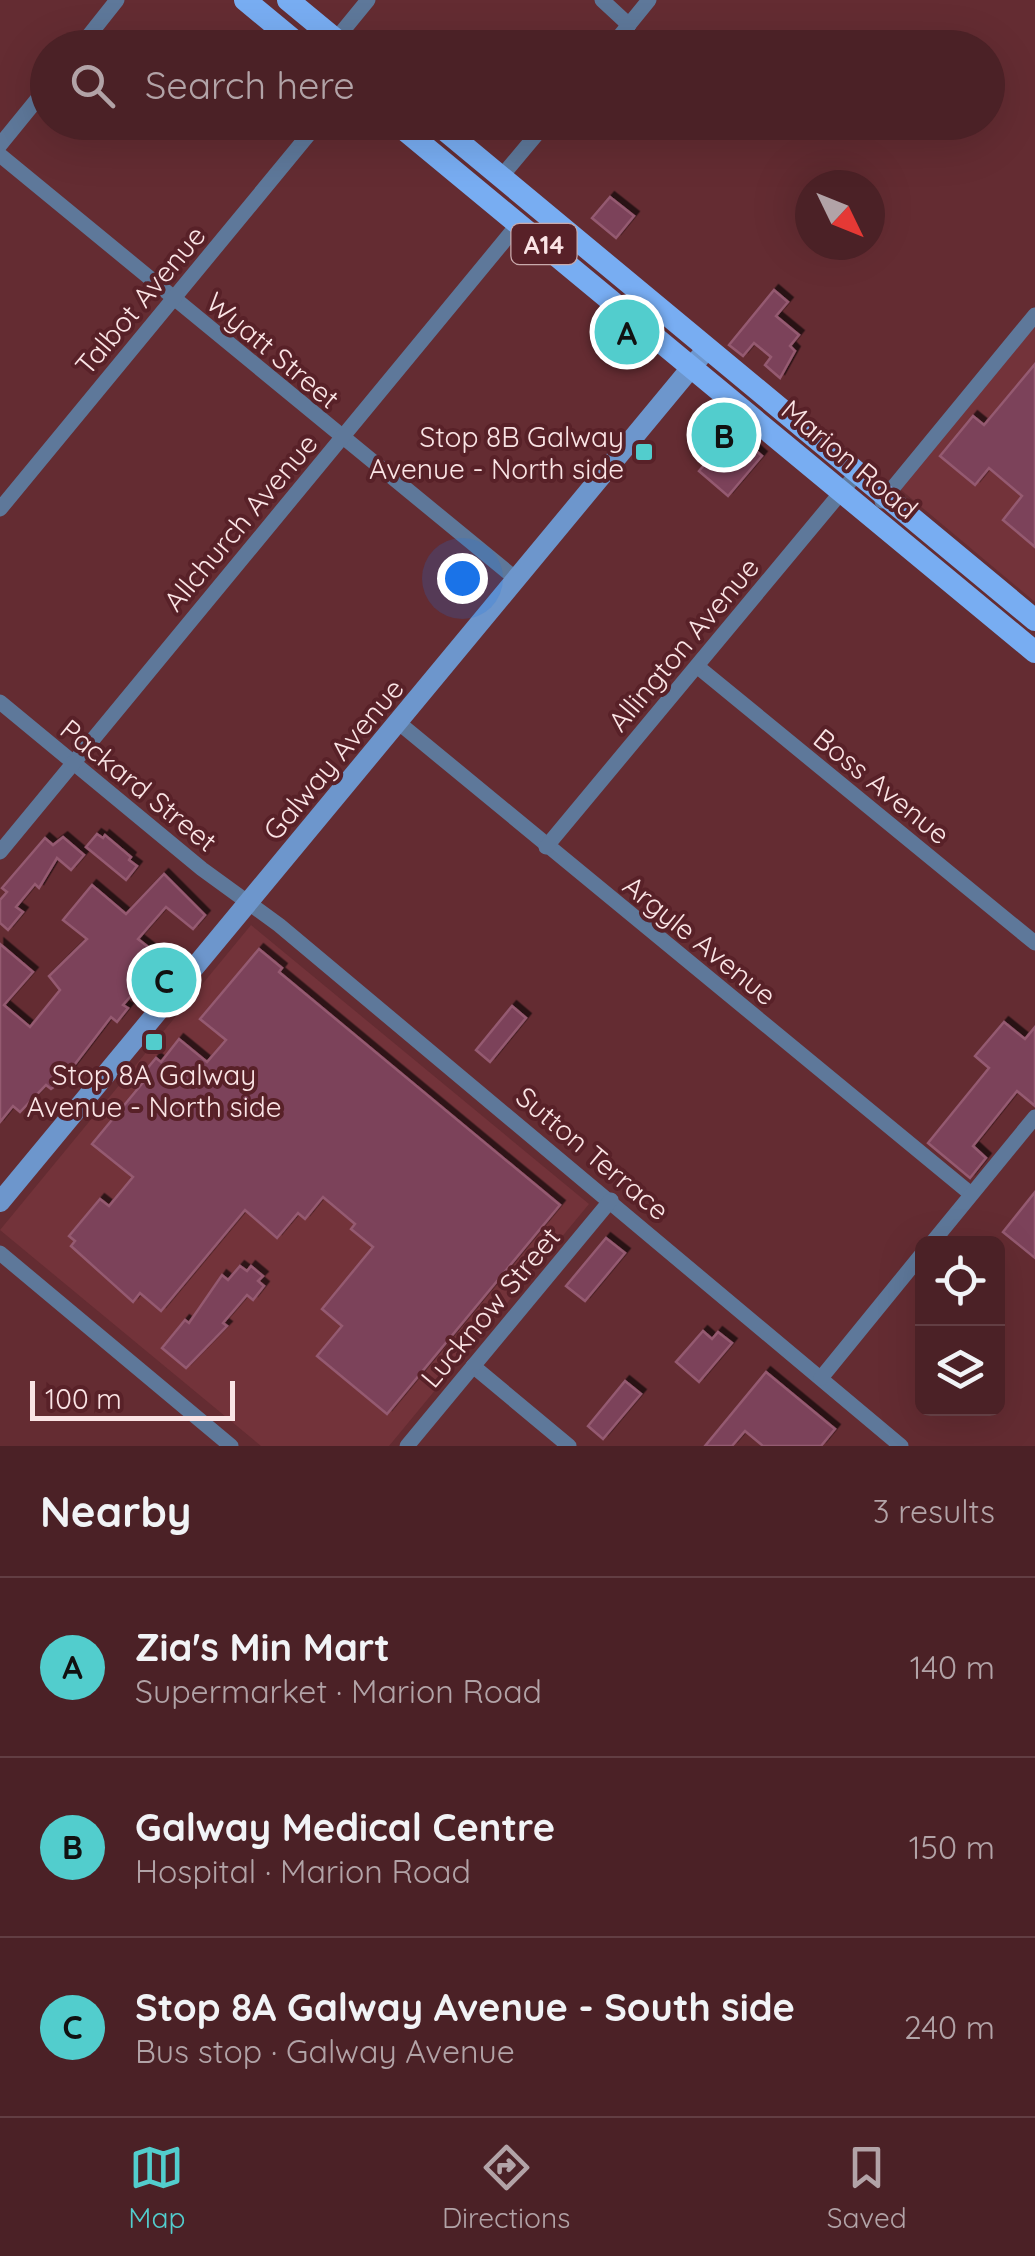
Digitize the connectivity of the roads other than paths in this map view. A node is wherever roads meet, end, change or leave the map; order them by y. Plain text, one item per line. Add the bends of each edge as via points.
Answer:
1 (117, 0) edge
2 (245, 0) edge
3 (288, 0) edge
4 (368, 0) edge
5 (602, 0) edge
6 (649, 0) edge
7 (629, 24) junction
8 (93, 30) edge
9 (281, 30) edge
10 (321, 30) edge
11 (347, 30) edge
12 (624, 30) edge
13 (30, 108) edge
14 (304, 140) edge
15 (417, 140) edge
16 (456, 140) edge
17 (532, 140) edge
18 (0, 145) edge
19 (0, 155) edge
20 (501, 178) junction
21 (519, 223) junction
22 (174, 299) junction
23 (1035, 315) edge
24 (708, 348) junction
25 (692, 367) junction
26 (341, 440) junction
27 (858, 472) junction
28 (841, 492) junction
29 (886, 496) junction
30 (0, 509) edge
31 (870, 515) junction
32 (516, 580) junction
33 (1035, 620) edge
34 (1035, 652) edge
35 (698, 667) junction
36 (0, 702) edge
37 (399, 723) junction
38 (73, 763) junction
39 (546, 847) junction
40 (0, 852) edge
41 (249, 904) junction
42 (1035, 943) edge
43 (1035, 1117) edge
44 (971, 1194) junction
45 (611, 1200) junction
46 (0, 1202) edge
47 (937, 1236) edge
48 (0, 1253) edge
49 (915, 1263) edge
50 (473, 1366) junction
51 (821, 1378) junction
52 (232, 1446) edge
53 (407, 1446) edge
54 (568, 1446) edge
55 (902, 1446) edge

1 - 8 street
2 - 9 main road
3 - 10 main road
4 - 11 street
5 - 7 street
6 - 7 street
7 - 12 street
13 - 18 street
14 - 22 street, Talbot Avenue
15 - 21 main road, Marion Road / A14
16 - 20 main road, Marion Road / A14
17 - 20 street
19 - 22 street, Wyatt Street
20 - 24 main road, Marion Road / A14
21 - 25 main road, Marion Road / A14
21 - 26 street, Allchurch Avenue
22 - 26 street, Wyatt Street
22 - 30 street, Talbot Avenue
23 - 29 street
24 - 25 street, Galway Avenue
24 - 27 main road, Marion Road / A14
25 - 28 main road, Marion Road / A14
25 - 32 street, Galway Avenue
26 - 32 street, Wyatt Street
26 - 38 street, Allchurch Avenue
27 - 28 street, Allington Avenue
27 - 29 main road, Marion Road / A14
28 - 31 main road, Marion Road / A14
28 - 35 street, Allington Avenue
29 - 31 street
29 - 33 main road, Marion Road / A14
31 - 34 main road, Marion Road / A14
32 - 37 street, Galway Avenue
35 - 39 street, Allington Avenue
35 - 42 street, Boss Avenue
36 - 38 street, Packard Street
37 - 39 street, Argyle Avenue
37 - 41 street, Galway Avenue
38 - 40 street, Allchurch Avenue
38 - 41 street, Packard Street
39 - 44 street, Argyle Avenue
41 - 45 street, Sutton Terrace
41 - 46 street, Galway Avenue
43 - 44 street
44 - 47 street
45 - 50 street, Lucknow Street
45 - 51 street, Sutton Terrace
48 - 52 street
49 - 51 street
50 - 53 street, Lucknow Street
50 - 54 street
51 - 55 street, Sutton Terrace

